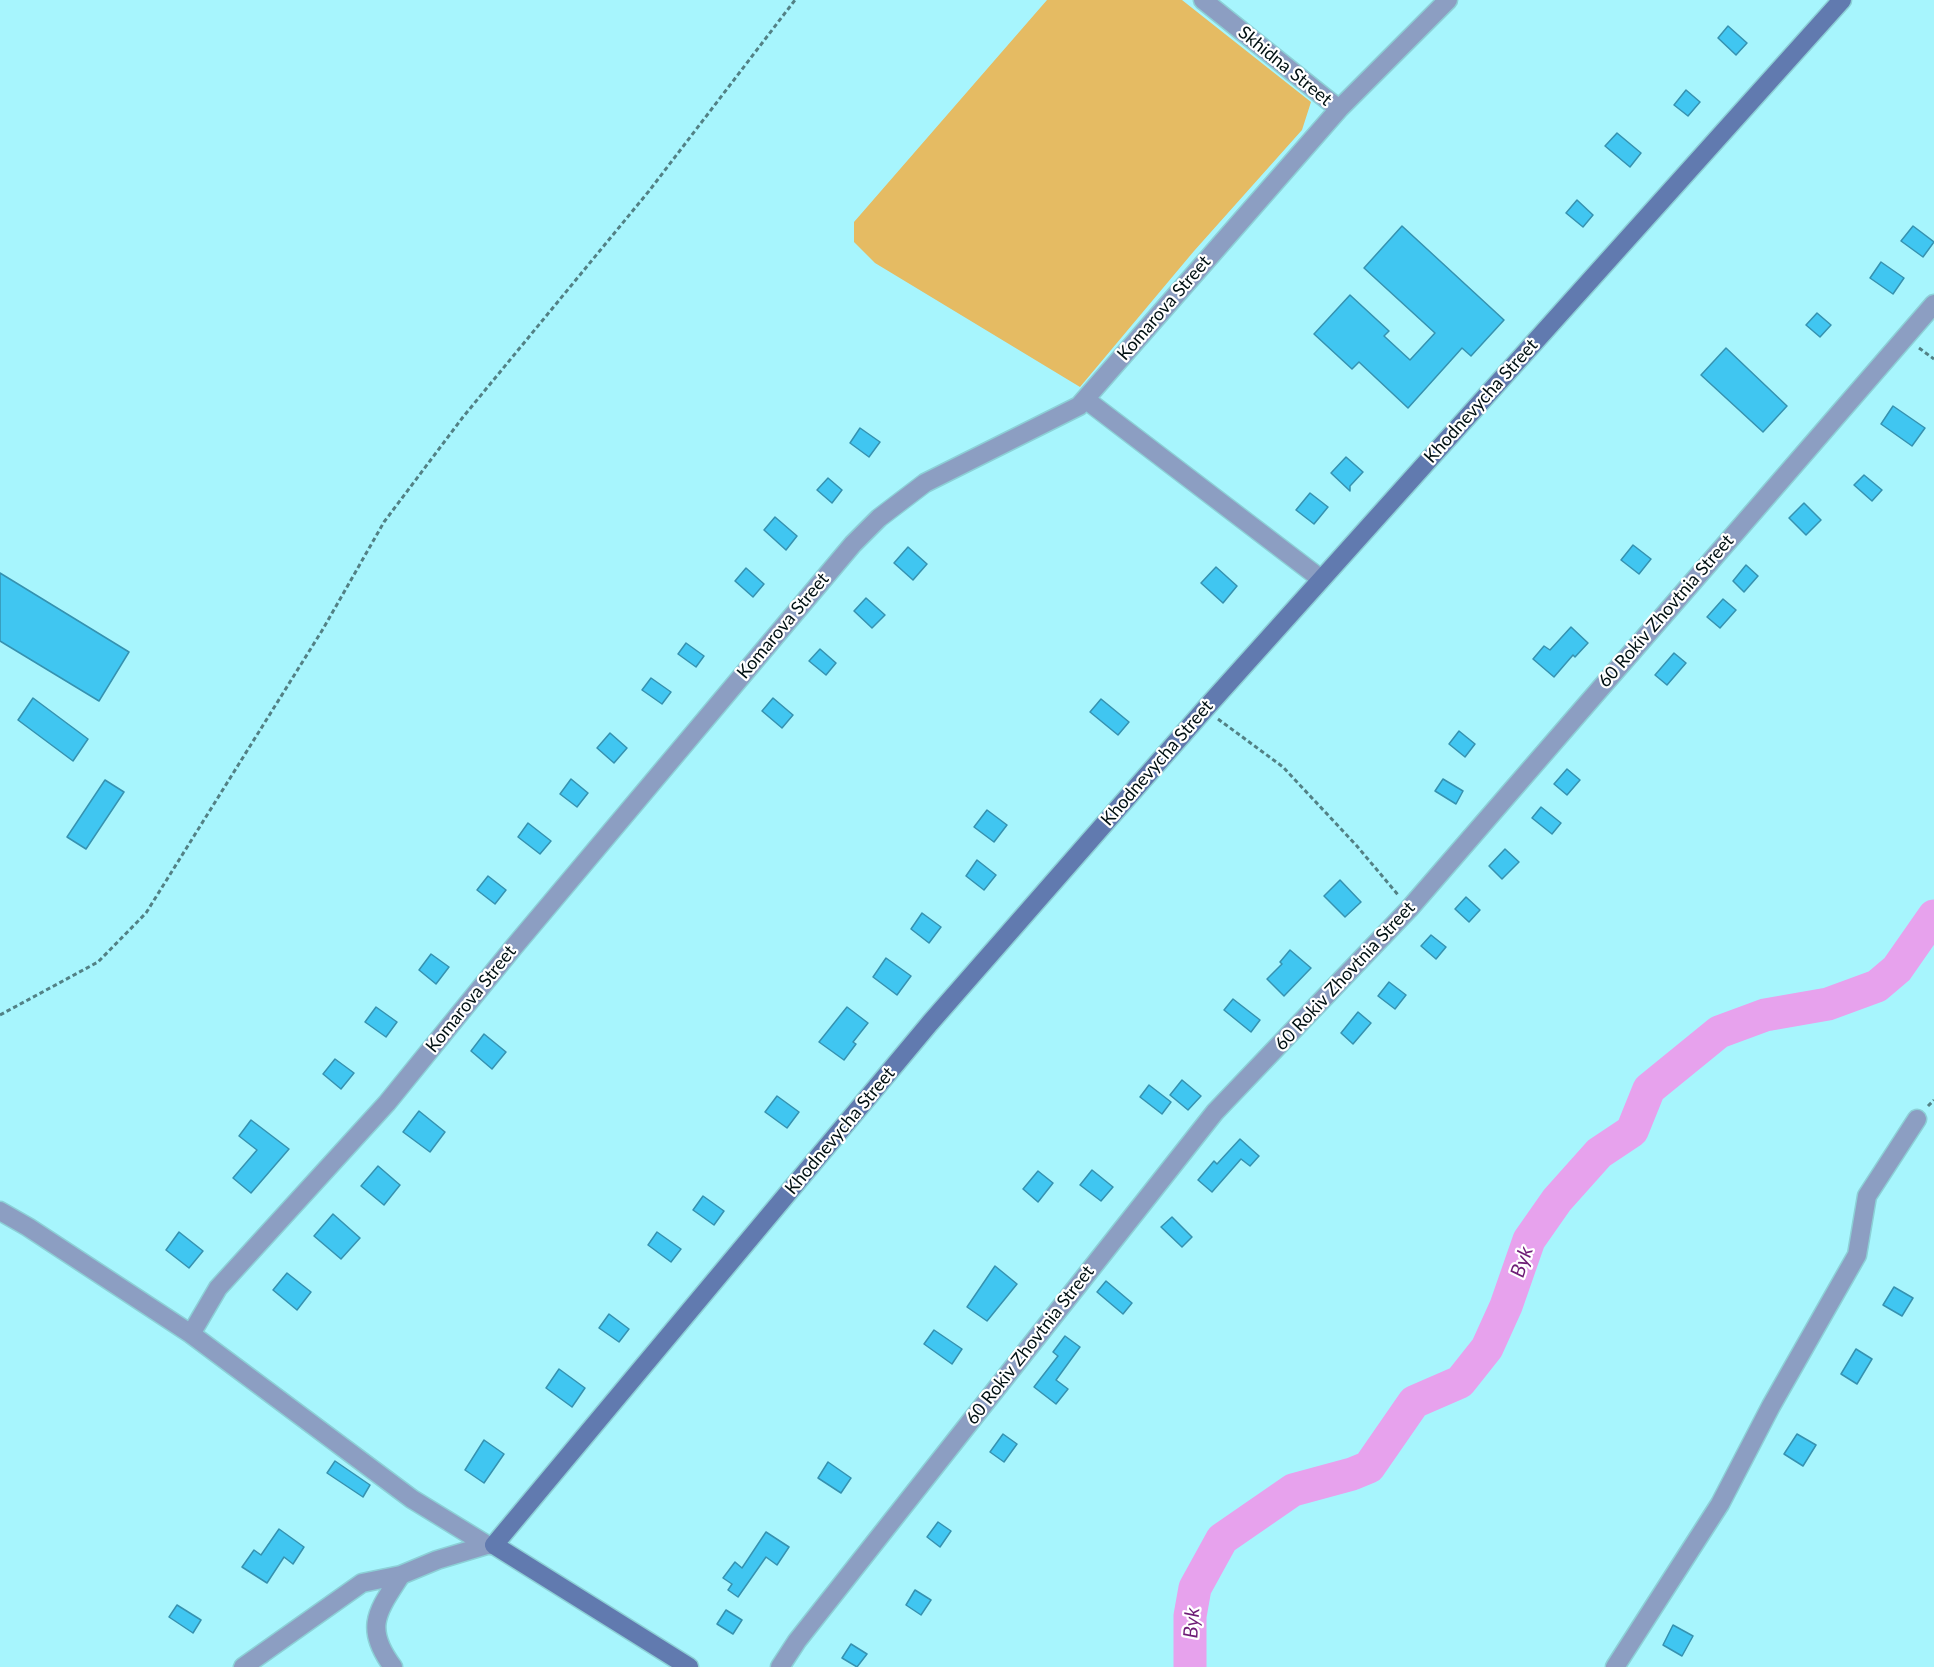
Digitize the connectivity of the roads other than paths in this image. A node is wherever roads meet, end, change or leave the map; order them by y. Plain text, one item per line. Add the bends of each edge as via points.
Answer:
1 (1203, 0) edge
2 (1448, 0) edge
3 (1842, 0) edge
4 (1339, 108) junction
5 (1934, 304) edge
6 (1084, 399) junction
7 (1321, 579) junction
8 (1917, 1119) dead end
9 (0, 1211) edge
10 (191, 1334) junction
11 (491, 1545) junction
12 (401, 1575) junction
13 (243, 1667) edge
14 (393, 1667) edge
15 (689, 1667) edge
16 (780, 1667) edge
17 (1615, 1667) edge

1 - 4 street, Skhidna Street
2 - 4 street, Komarova Street
3 - 7 main road, Khodnevycha Street
4 - 6 street, Komarova Street
5 - 16 street, 60 Rokiv Zhovtnia Street via 1409,909 1215,1112
6 - 7 street
6 - 10 street, Komarova Street via 1079,406 925,483 879,518 853,544 387,1103 218,1288
7 - 11 main road, Khodnevycha Street via 930,1023
8 - 17 street via 1867,1196 1857,1255 1720,1504
9 - 10 street
10 - 11 street via 412,1499
11 - 12 street via 436,1560
11 - 15 main road
12 - 13 street via 362,1583
12 - 14 street via 381,1604 376,1624 380,1644

